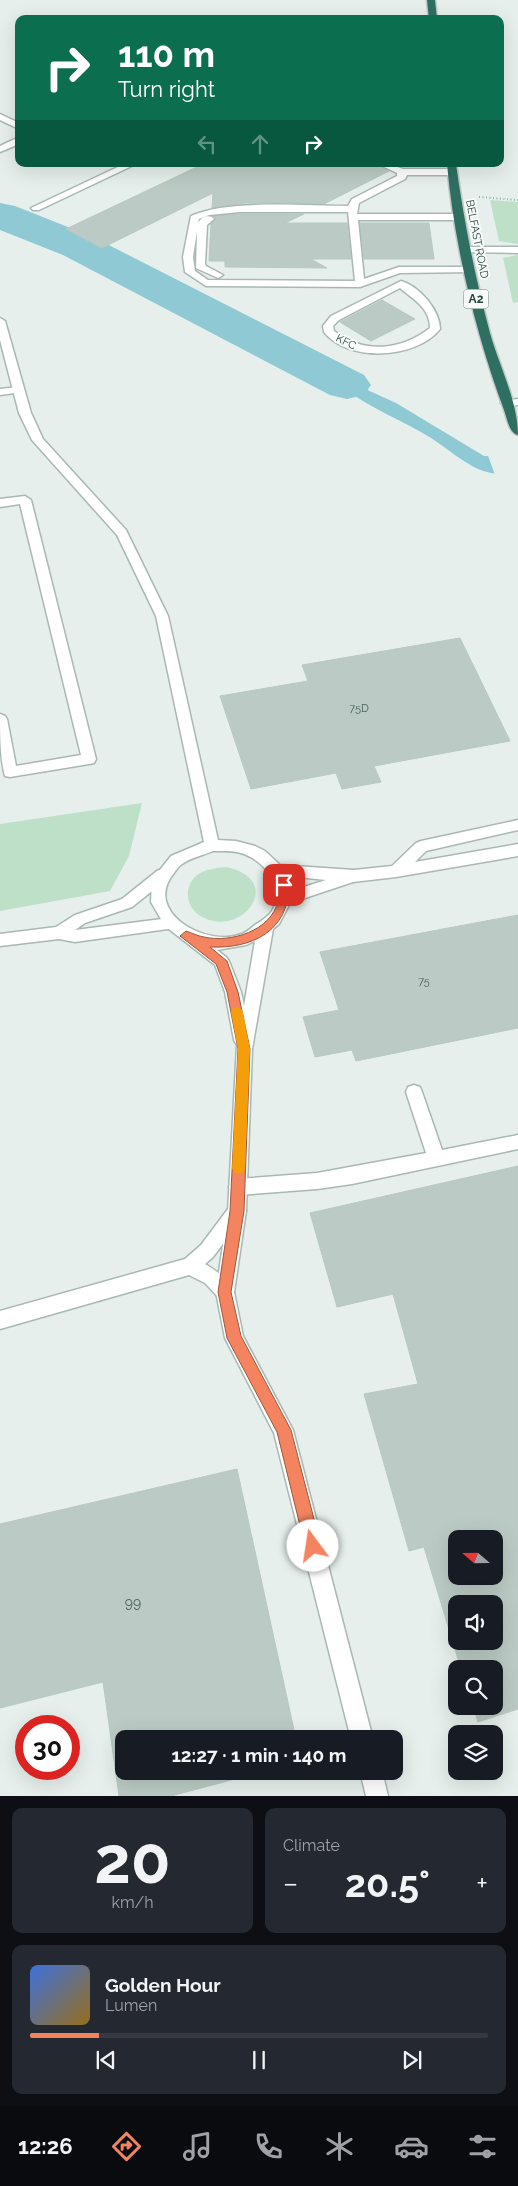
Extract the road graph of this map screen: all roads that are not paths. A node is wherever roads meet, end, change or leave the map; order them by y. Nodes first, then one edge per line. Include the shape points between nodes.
1 (431, 0) edge
2 (433, 15) edge
3 (0, 117) edge
4 (15, 124) edge
5 (15, 142) edge
6 (0, 148) edge
7 (124, 167) edge
8 (390, 167) edge
9 (452, 168) edge
10 (402, 172) junction
11 (36, 208) dead end
12 (352, 213) junction
13 (459, 217) junction
14 (464, 250) junction
15 (518, 250) edge
16 (399, 270) junction
17 (469, 270) junction
18 (360, 284) junction
19 (401, 284) junction
20 (0, 321) edge
21 (18, 390) junction
22 (0, 392) edge
23 (513, 402) edge
24 (517, 431) edge
25 (0, 503) edge
26 (0, 719) edge
27 (518, 825) edge
28 (212, 845) junction
29 (518, 850) edge
30 (277, 870) junction
31 (396, 871) junction
32 (162, 875) junction
33 (354, 876) junction
34 (284, 900) junction
35 (170, 924) junction
36 (265, 929) junction
37 (59, 933) junction
38 (186, 936) junction
39 (0, 940) edge
40 (244, 1049) junction
41 (414, 1092) dead end
42 (518, 1142) edge
43 (436, 1159) junction
44 (238, 1186) junction
45 (237, 1211) junction
46 (190, 1266) junction
47 (224, 1292) junction
48 (0, 1320) edge
49 (360, 1730) edge
50 (373, 1780) edge
51 (377, 1796) edge

1 - 2 highway
3 - 4 street
5 - 6 street
7 - 11 street
8 - 10 street
9 - 10 street
9 - 13 highway, BELFAST ROAD / A2
10 - 12 street via 402,177 354,201
12 - 13 street
12 - 18 street
12 - 18 street via 284,209 207,212 194,218 188,257 190,272 206,283
13 - 14 highway, BELFAST ROAD / A2
14 - 15 street
14 - 17 highway, BELFAST ROAD / A2
16 - 17 street
16 - 18 street
16 - 19 street
17 - 23 highway, BELFAST ROAD / A2 via 484,335
19 - 19 street, KFC via 429,307 436,323 435,330 426,337 416,343 364,349 352,346 329,332 328,326 335,318
20 - 21 street
21 - 22 street
21 - 28 street via 38,440 122,533 162,616
23 - 24 highway, BELFAST ROAD / A2
25 - 26 street via 25,500 89,759 10,772
27 - 31 street via 421,847
28 - 30 street via 232,845 250,850
28 - 32 street via 174,861
29 - 31 street
30 - 33 street
30 - 34 street via 284,885
31 - 33 street
32 - 35 street via 157,891 160,908
32 - 37 street via 127,903 80,919
33 - 34 street
34 - 36 street via 277,916
35 - 37 street via 75,936
35 - 38 street
36 - 38 street via 226,943 205,942
36 - 40 street
37 - 39 street
38 - 40 street via 221,961 232,992
40 - 44 street
41 - 43 street
42 - 43 street
43 - 44 street via 325,1180
44 - 45 street
45 - 46 street via 207,1251
45 - 47 street
46 - 47 street via 211,1277
46 - 48 street
47 - 49 street via 234,1338 283,1430
50 - 51 street

